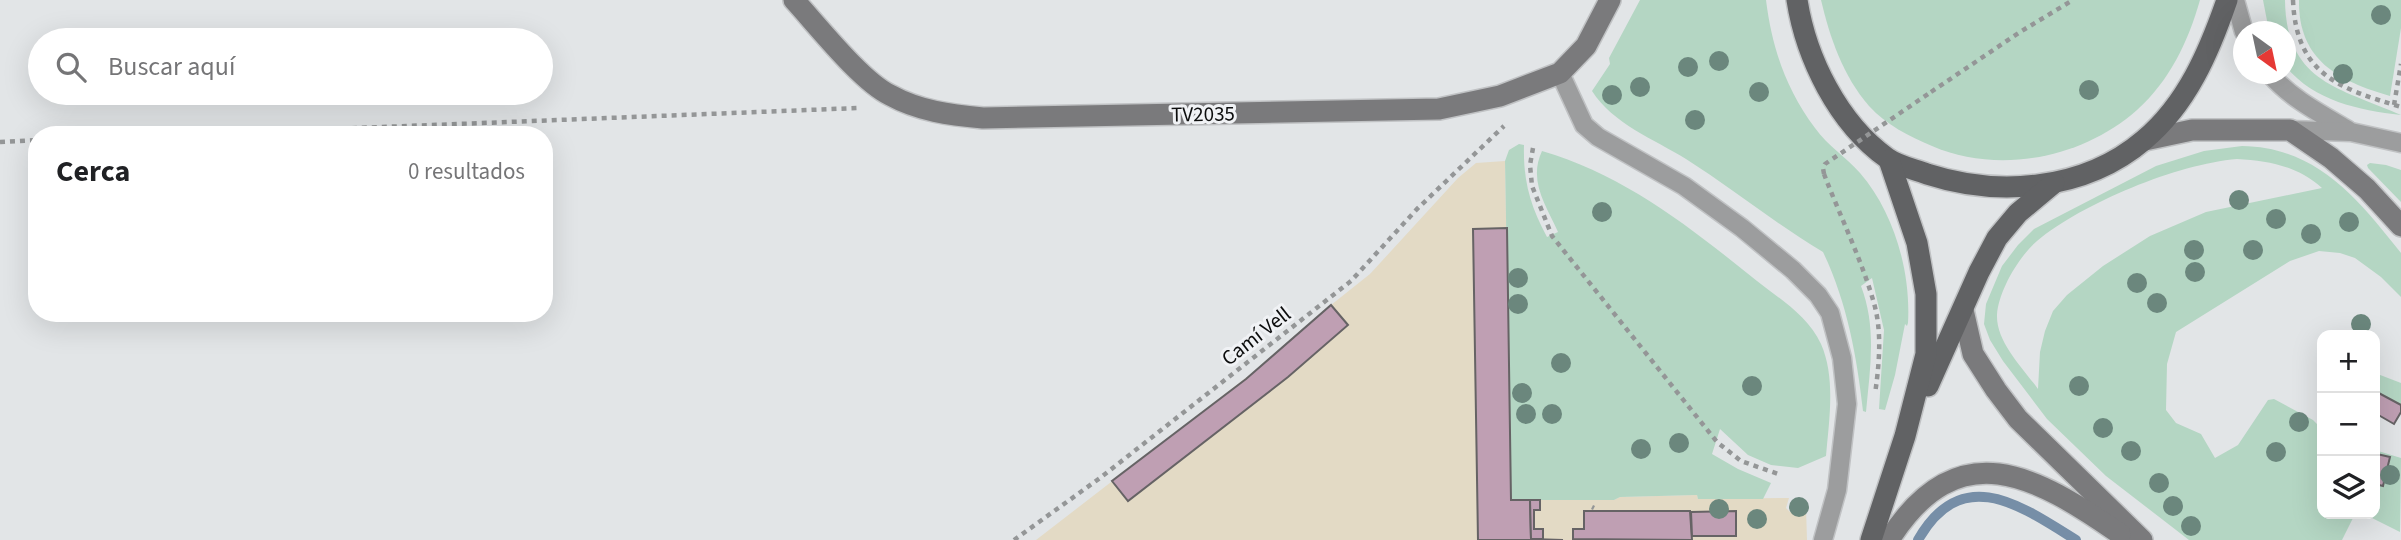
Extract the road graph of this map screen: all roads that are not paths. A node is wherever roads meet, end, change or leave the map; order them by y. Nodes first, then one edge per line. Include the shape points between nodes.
1 (794, 0) edge
2 (1610, 0) edge
3 (1797, 0) edge
4 (2227, 0) edge
5 (2235, 0) edge
6 (2241, 21) edge
7 (1560, 74) junction
8 (2280, 84) edge
9 (2290, 130) junction
10 (2351, 132) junction
11 (2145, 140) junction
12 (2401, 143) edge
13 (1889, 160) junction
14 (2054, 183) junction
15 (2401, 226) edge
16 (1963, 310) junction
17 (1905, 436) junction
18 (1823, 540) edge
19 (1871, 540) edge
20 (1889, 540) edge
21 (2129, 540) edge
22 (2142, 540) edge

1 - 7 street, TV2035 via 887,94 959,116 1439,108 1500,96
2 - 7 street, TV2035 via 1586,46
3 - 13 main road via 1811,56 1842,111
4 - 11 main road via 2208,54 2190,86
5 - 6 lane
7 - 18 lane via 1584,125 1684,186 1742,228 1793,270 1830,313 1842,358 1847,404 1837,490
8 - 10 lane
9 - 10 lane
9 - 11 street via 2192,130
9 - 15 street via 2367,189
10 - 12 lane
11 - 14 main road via 2084,174
13 - 14 main road via 1966,185 2004,188
13 - 17 main road via 1917,243 1926,294 1926,354
14 - 16 main road via 2018,213 1997,239
16 - 17 main road
16 - 22 street via 1973,354 2003,400
17 - 19 main road
20 - 21 street via 1939,485 1964,475 1996,472 2028,480 2070,501

